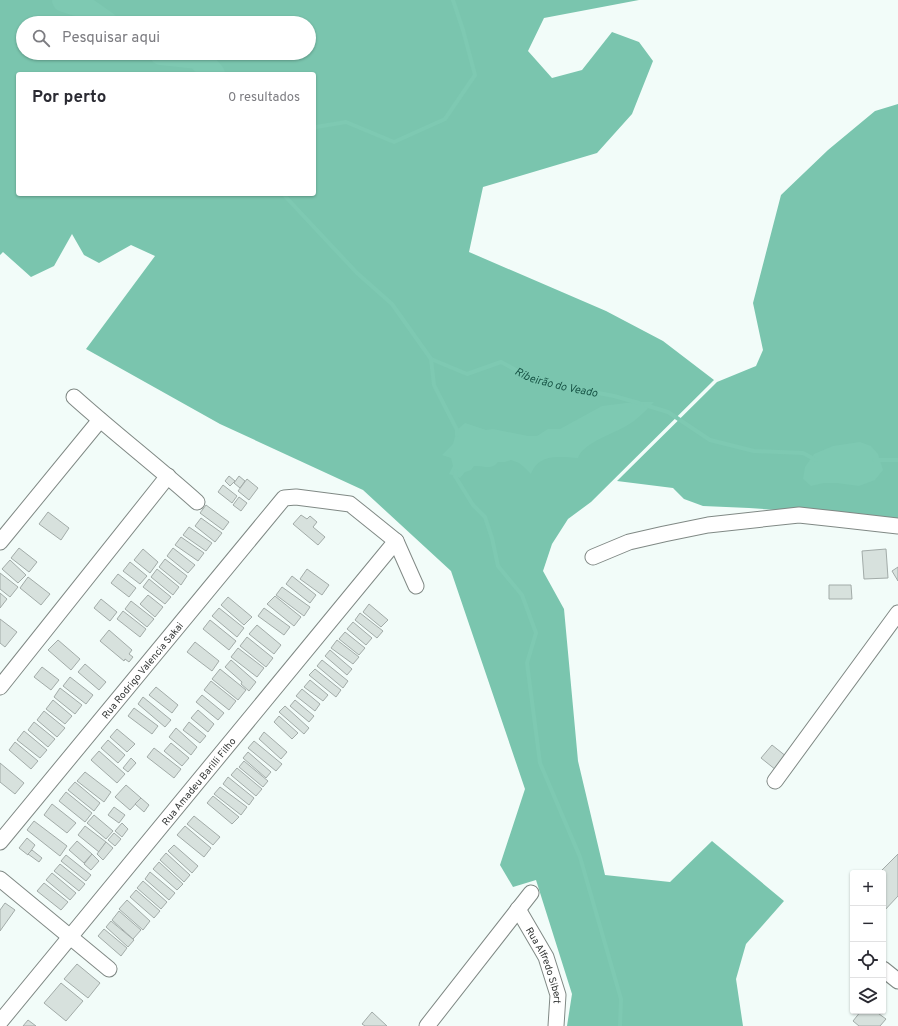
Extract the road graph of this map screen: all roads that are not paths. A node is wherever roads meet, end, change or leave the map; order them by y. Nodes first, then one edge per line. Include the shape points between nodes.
1 (74, 397) dead end
2 (100, 420) junction
3 (168, 476) junction
4 (197, 502) dead end
5 (898, 526) edge
6 (396, 541) junction
7 (0, 542) edge
8 (593, 557) dead end
9 (416, 586) dead end
10 (898, 613) edge
11 (0, 687) edge
12 (775, 781) dead end
13 (0, 842) edge
14 (0, 879) edge
15 (531, 893) dead end
16 (518, 910) junction
17 (70, 937) junction
18 (109, 969) dead end
19 (886, 971) edge
20 (898, 981) edge
21 (0, 1022) edge
22 (427, 1026) edge
23 (556, 1026) edge

1 - 2 street
2 - 3 street
2 - 7 street
3 - 4 street
3 - 11 street
5 - 8 street via 799,515 708,525 629,542
6 - 9 street
6 - 13 street, Rua Rodrigo Valencia Sakai via 350,504 296,496 284,498
6 - 17 street, Rua Amadeu Barilli Filho
10 - 12 street
14 - 17 street
15 - 16 street
16 - 22 street
16 - 23 street, Rua Alfredo Sibert via 546,957 558,995
17 - 18 street
17 - 21 street, Rua Amadeu Barilli Filho
19 - 20 street

